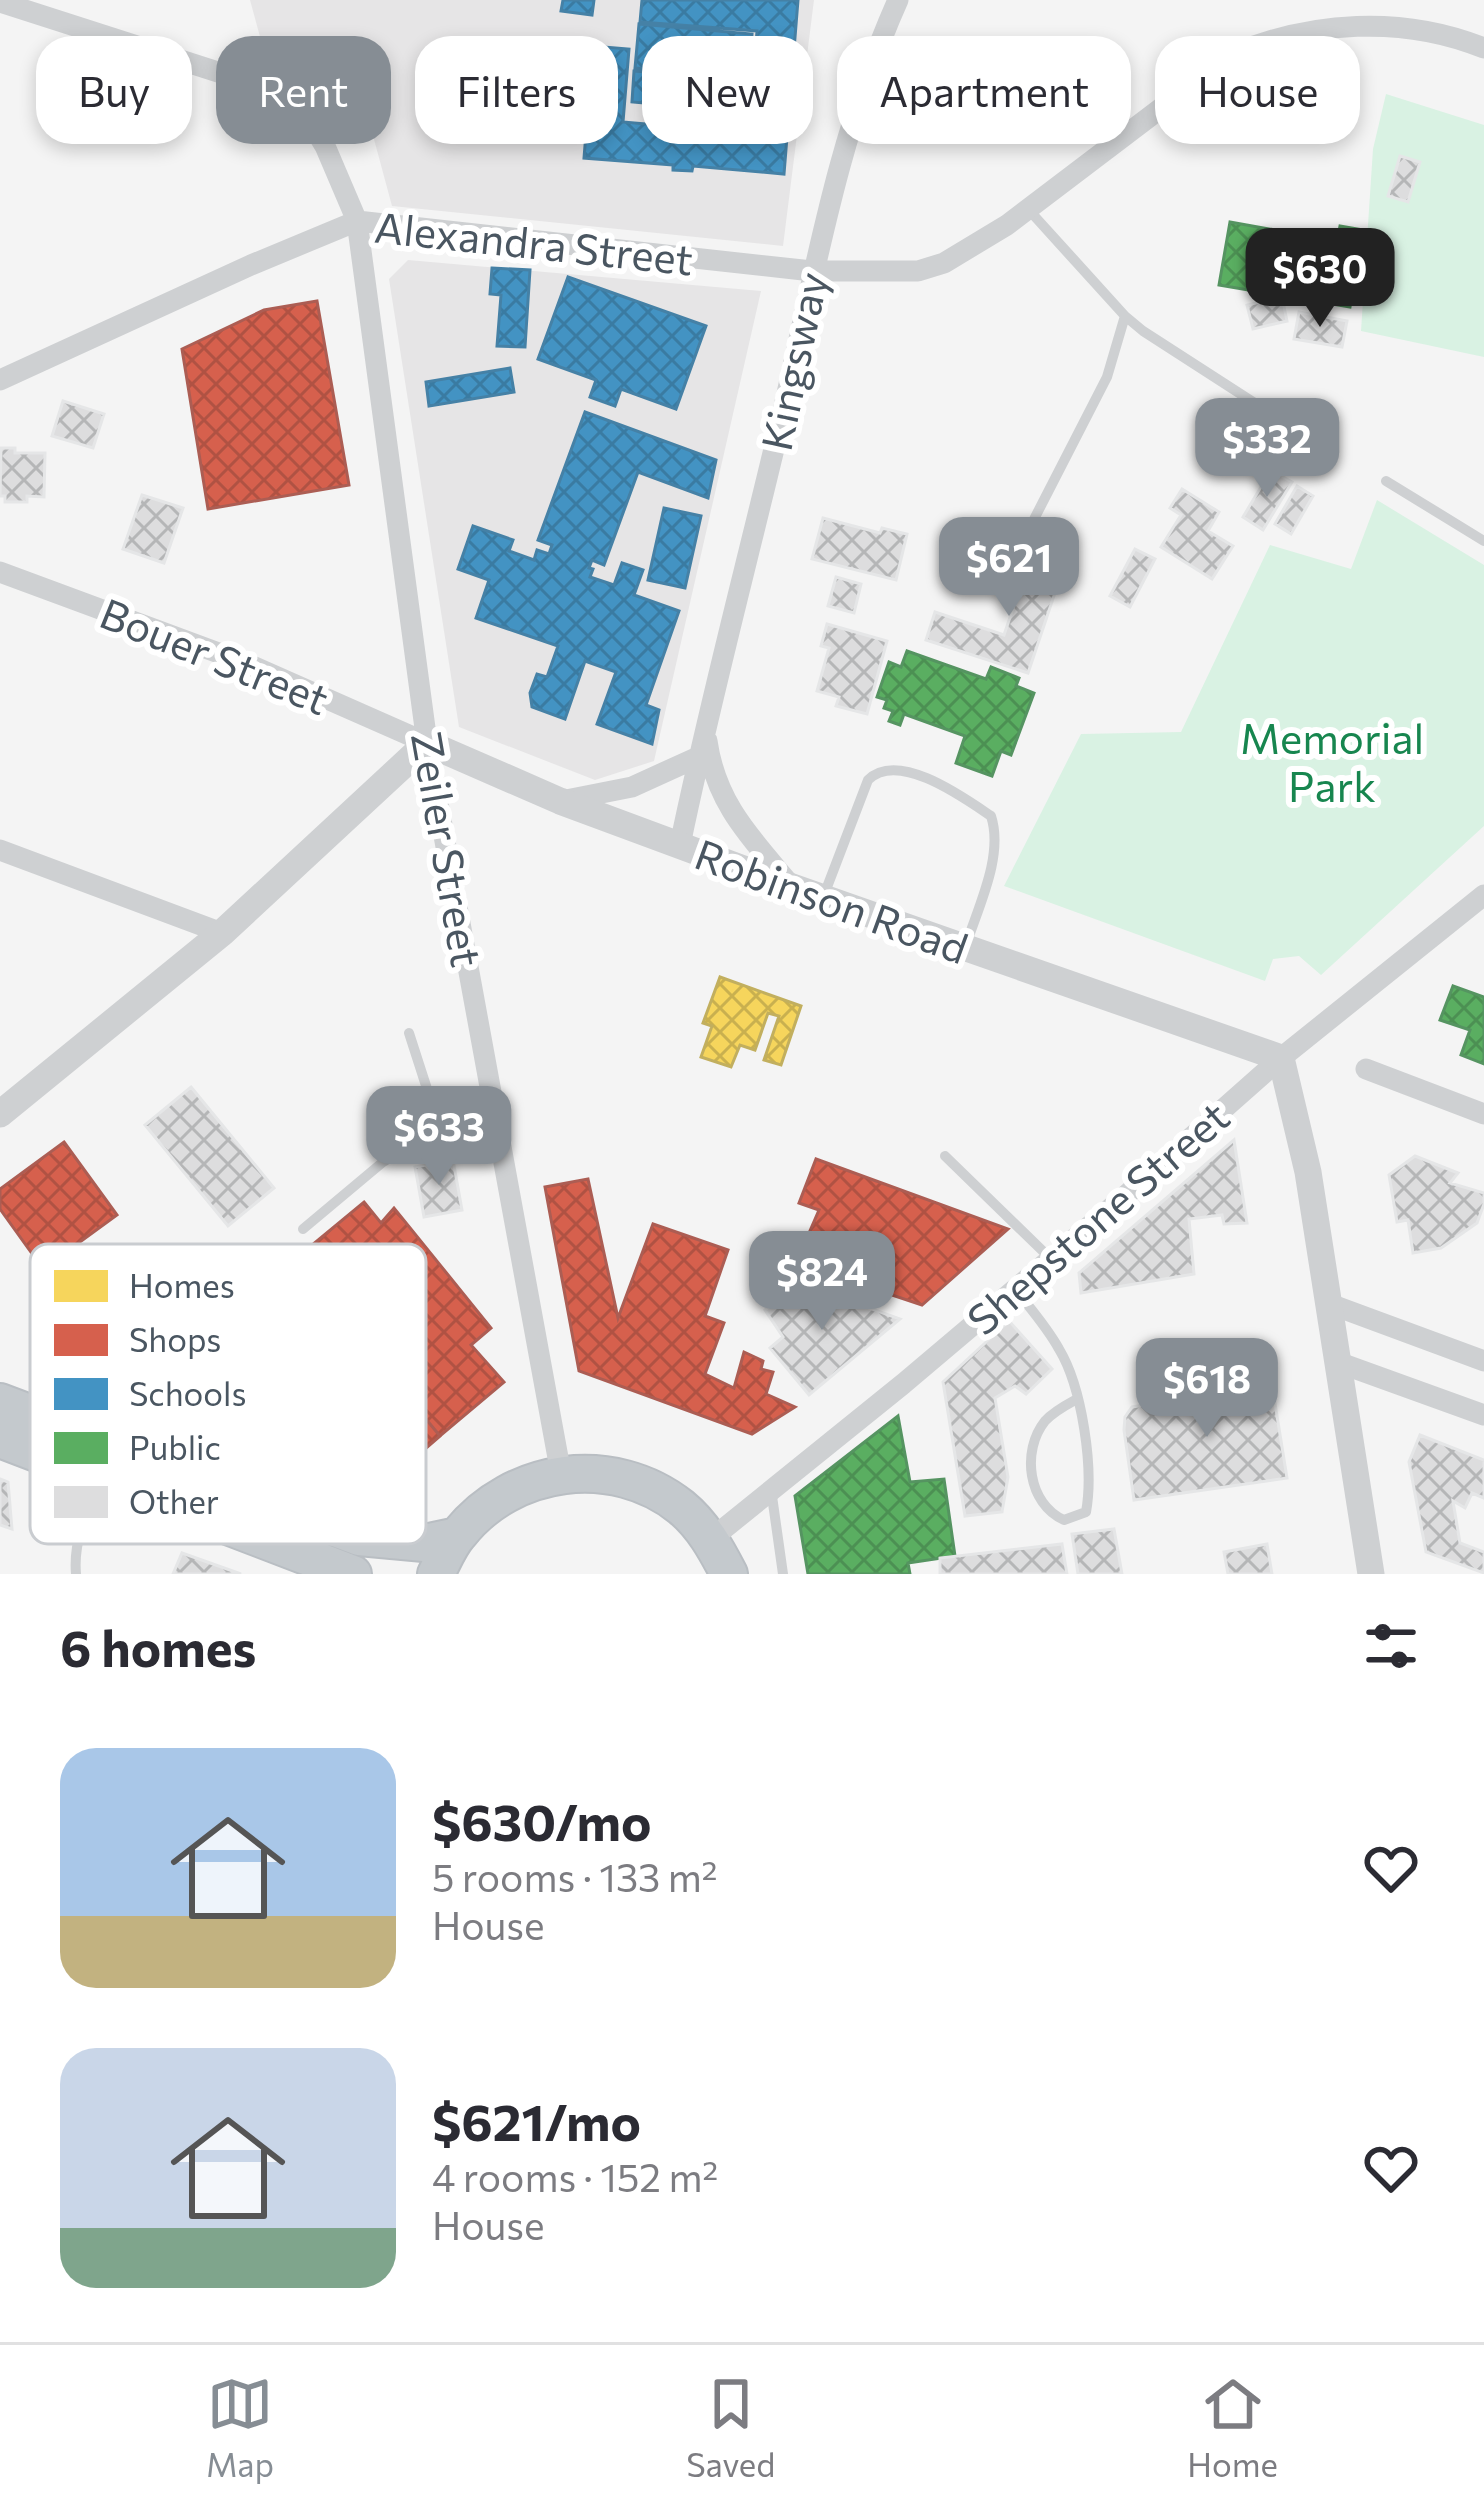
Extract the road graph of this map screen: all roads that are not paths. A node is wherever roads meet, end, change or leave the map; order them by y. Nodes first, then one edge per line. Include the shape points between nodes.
1 (898, 0) edge
2 (0, 2) edge
3 (1484, 47) edge
4 (1028, 209) junction
5 (357, 221) junction
6 (812, 271) junction
7 (1125, 316) junction
8 (0, 380) edge
9 (1287, 424) dead end
10 (1386, 481) dead end
11 (1029, 529) dead end
12 (1484, 541) edge
13 (0, 572) edge
14 (706, 728) junction
15 (427, 742) junction
16 (698, 757) junction
17 (560, 802) junction
18 (680, 845) junction
19 (0, 850) edge
20 (792, 887) junction
21 (1484, 895) edge
22 (823, 898) junction
23 (221, 933) junction
24 (965, 948) junction
25 (409, 1033) dead end
26 (1281, 1058) junction
27 (1366, 1069) dead end
28 (0, 1114) edge
29 (1484, 1114) edge
30 (496, 1117) junction
31 (439, 1126) junction
32 (945, 1156) dead end
33 (302, 1229) dead end
34 (1051, 1258) junction
35 (1015, 1289) junction
36 (1330, 1304) junction
37 (1484, 1361) edge
38 (1340, 1363) junction
39 (1077, 1399) junction
40 (0, 1402) edge
41 (30, 1413) edge
42 (1484, 1415) edge
43 (0, 1439) edge
44 (30, 1450) edge
45 (561, 1474) junction
46 (771, 1489) junction
47 (457, 1536) junction
48 (711, 1539) junction
49 (77, 1544) edge
50 (274, 1544) edge
51 (426, 1544) edge
52 (76, 1574) edge
53 (352, 1574) edge
54 (436, 1574) edge
55 (729, 1574) edge
56 (783, 1574) edge
57 (1371, 1574) edge

1 - 6 street, Kingsway via 863,86
2 - 5 street, Zeiler Street via 280,92 304,111 325,146
3 - 4 street, Alexandra Street via 1379,26 1283,35 1231,56
4 - 6 street, Alexandra Street via 918,271
4 - 7 lane
5 - 6 street, Alexandra Street
5 - 8 street, Alexandra Street
5 - 15 street, Zeiler Street
6 - 14 street, Kingsway
7 - 9 lane
7 - 11 lane via 1107,377
10 - 12 lane
13 - 15 street, Bouer Street via 243,662
14 - 16 street, Kingsway
14 - 20 street, Kingsway via 726,804
15 - 17 street, Robinson Road
15 - 23 street
15 - 30 street, Zeiler Street
16 - 17 street via 632,787
16 - 18 street, Kingsway
17 - 18 street, Robinson Road
18 - 20 street, Robinson Road
19 - 23 street
20 - 22 street, Robinson Road
21 - 26 street, Shepstone Street
22 - 24 street, Robinson Road
22 - 24 lane via 868,780 897,769 932,780 991,816 996,832
23 - 28 street
24 - 26 street, Robinson Road
25 - 31 lane
26 - 34 street, Shepstone Street
26 - 36 street
27 - 29 street
30 - 31 lane
30 - 45 street, Zeiler Street
31 - 33 lane
32 - 34 lane
34 - 35 street, Shepstone Street
35 - 39 lane via 1061,1352
35 - 46 street, Shepstone Street
36 - 37 street
36 - 38 street
38 - 42 street
38 - 57 street
39 - 39 lane via 1042,1424 1032,1448 1039,1498 1064,1520 1086,1513 1089,1499
40 - 41 highway
43 - 44 highway
45 - 47 highway via 521,1485
45 - 48 highway via 645,1485
46 - 48 street, Shepstone Street
46 - 56 lane
47 - 51 highway
47 - 54 highway
48 - 55 highway
49 - 52 lane
50 - 53 highway

